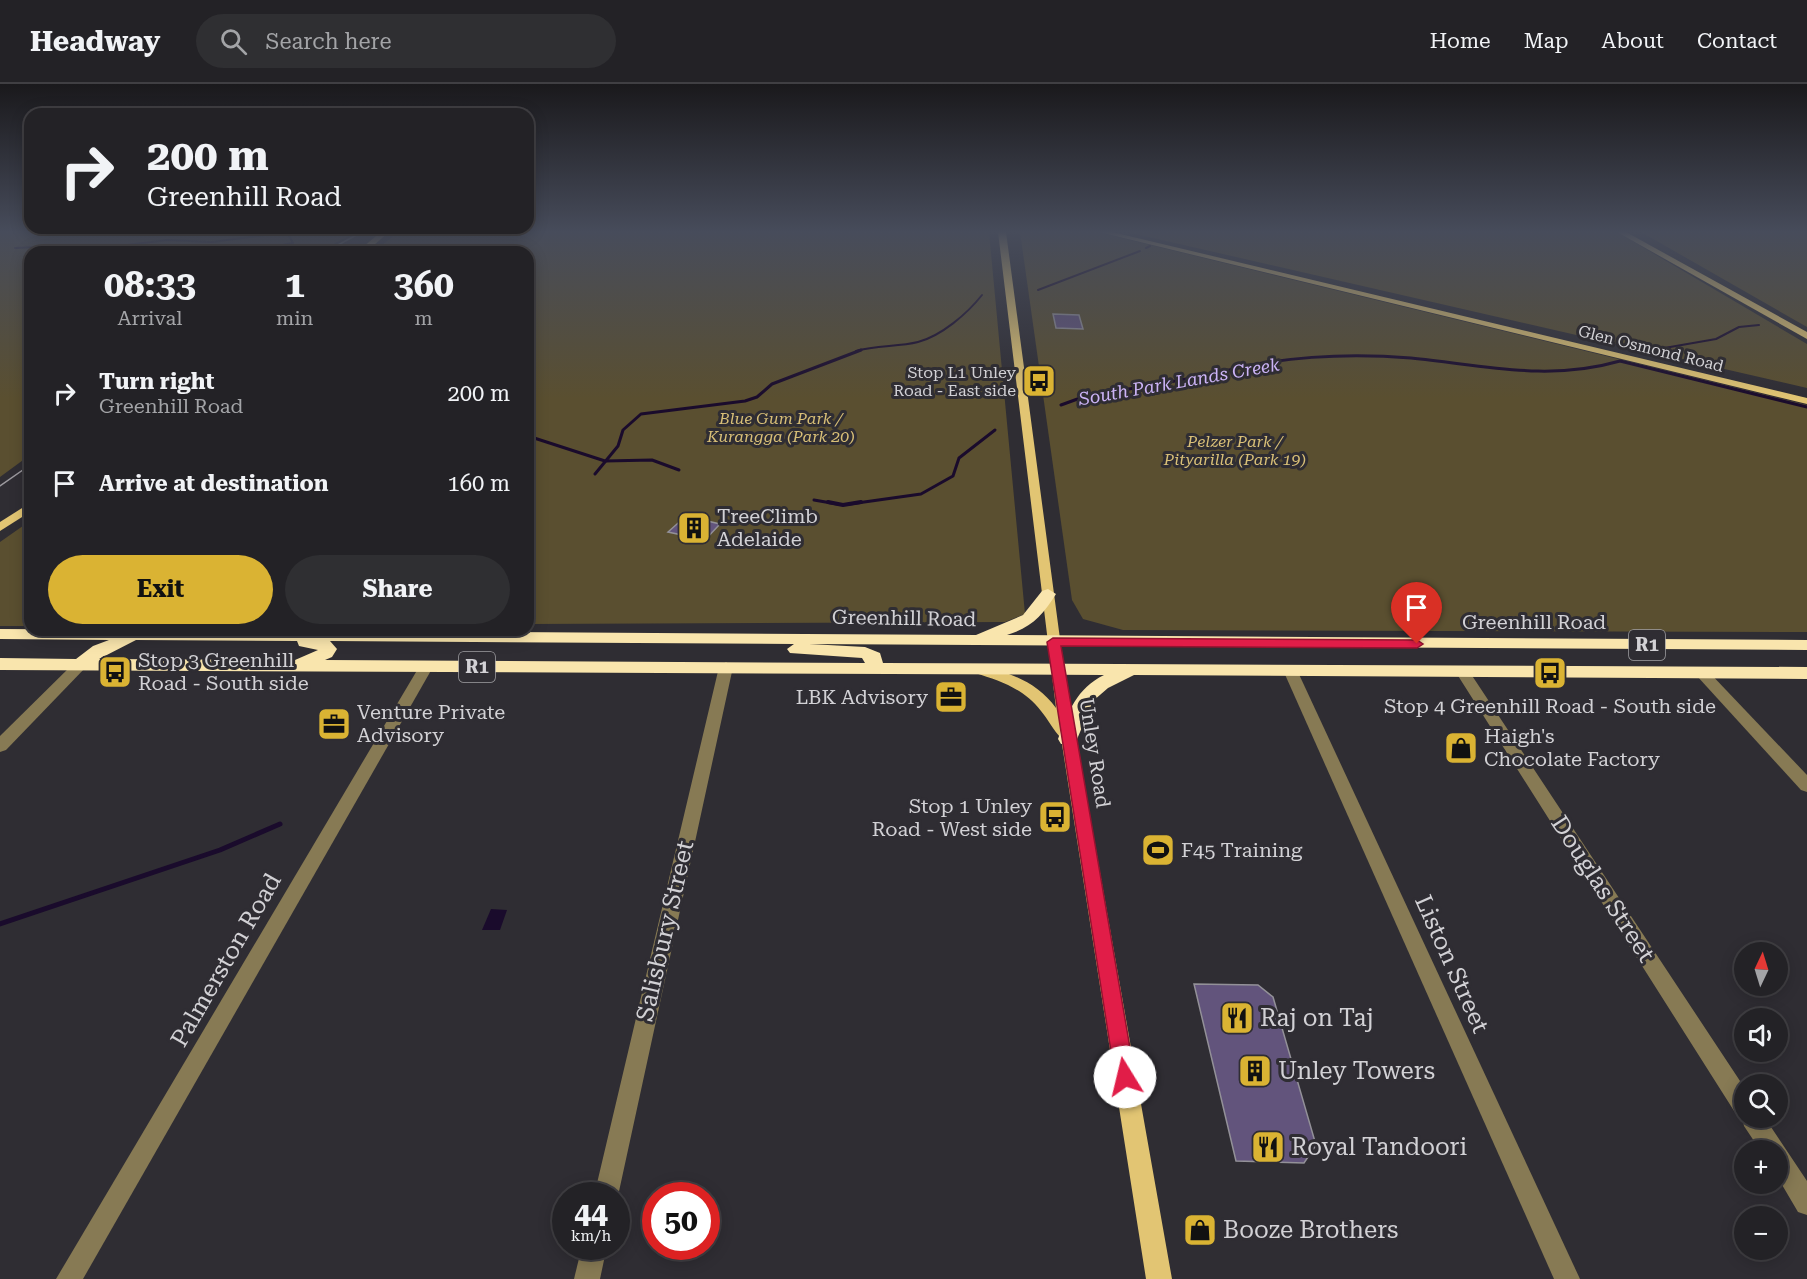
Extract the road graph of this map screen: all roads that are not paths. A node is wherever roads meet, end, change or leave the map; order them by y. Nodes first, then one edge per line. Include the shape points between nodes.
1 (1009, 288) edge
2 (1345, 288) edge
3 (1722, 288) edge
4 (1807, 336) edge
5 (1561, 339) junction
6 (1807, 393) edge
7 (1807, 401) edge
8 (24, 501) edge
9 (24, 511) edge
10 (0, 517) edge
11 (0, 527) edge
12 (1048, 594) junction
13 (0, 634) edge
14 (24, 634) edge
15 (136, 636) edge
16 (293, 636) edge
17 (411, 636) edge
18 (764, 639) junction
19 (968, 641) junction
20 (1053, 642) junction
21 (1183, 642) junction
22 (1487, 644) junction
23 (1560, 644) junction
24 (1807, 645) edge
25 (0, 664) edge
26 (81, 664) junction
27 (296, 666) junction
28 (426, 667) junction
29 (726, 667) junction
30 (874, 669) junction
31 (978, 669) junction
32 (1057, 669) junction
33 (1148, 670) junction
34 (1218, 670) junction
35 (1290, 670) junction
36 (1462, 671) junction
37 (1528, 671) junction
38 (1601, 672) junction
39 (1702, 673) junction
40 (1807, 673) edge
41 (1068, 739) junction
42 (0, 746) edge
43 (1807, 786) edge
44 (1734, 1091) edge
45 (1788, 1173) edge
46 (609, 1182) edge
47 (1807, 1203) edge
48 (592, 1260) edge
49 (69, 1279) edge
50 (587, 1279) edge
51 (1159, 1279) edge
52 (1567, 1279) edge

1 - 12 main road, Unley Road
2 - 5 main road, Glen Osmond Road
3 - 4 main road
5 - 6 main road, Glen Osmond Road
5 - 7 main road, Glen Osmond Road
8 - 10 main road
9 - 11 main road
12 - 19 highway via 1036,615
12 - 20 main road, Unley Road
13 - 14 highway, Greenhill Road / R1
15 - 26 highway via 99,650
16 - 27 highway via 293,640 328,649
17 - 18 highway, Greenhill Road / R1
18 - 19 highway, Greenhill Road / R1
18 - 30 highway via 802,652 865,653 874,657
19 - 20 highway, Greenhill Road / R1
20 - 21 highway, Greenhill Road / R1
20 - 32 main road, Unley Road
21 - 22 highway, Greenhill Road / R1
21 - 34 highway via 1181,650
22 - 23 highway, Greenhill Road / R1
22 - 37 highway via 1527,655 1533,665
23 - 24 highway, Greenhill Road / R1
23 - 38 highway via 1559,651 1564,656
25 - 26 highway, R1
26 - 27 highway, R1
26 - 42 street
27 - 28 highway, R1
28 - 29 highway, R1
28 - 49 street, Palmerston Road
29 - 30 highway, R1
29 - 46 street, Salisbury Street
30 - 31 highway, R1
31 - 32 highway, R1
31 - 41 main road via 1026,685 1047,705
32 - 33 highway, R1
32 - 41 main road, Unley Road
33 - 34 highway, R1
33 - 41 highway via 1109,678 1096,685 1086,696
34 - 35 highway, R1
35 - 36 highway, R1
35 - 52 street, Liston Street
36 - 37 highway, R1
36 - 44 street, Douglas Street
37 - 38 highway, R1
38 - 39 highway, R1
39 - 40 highway, R1
39 - 43 street
41 - 51 main road, Unley Road
45 - 47 street
48 - 50 street

